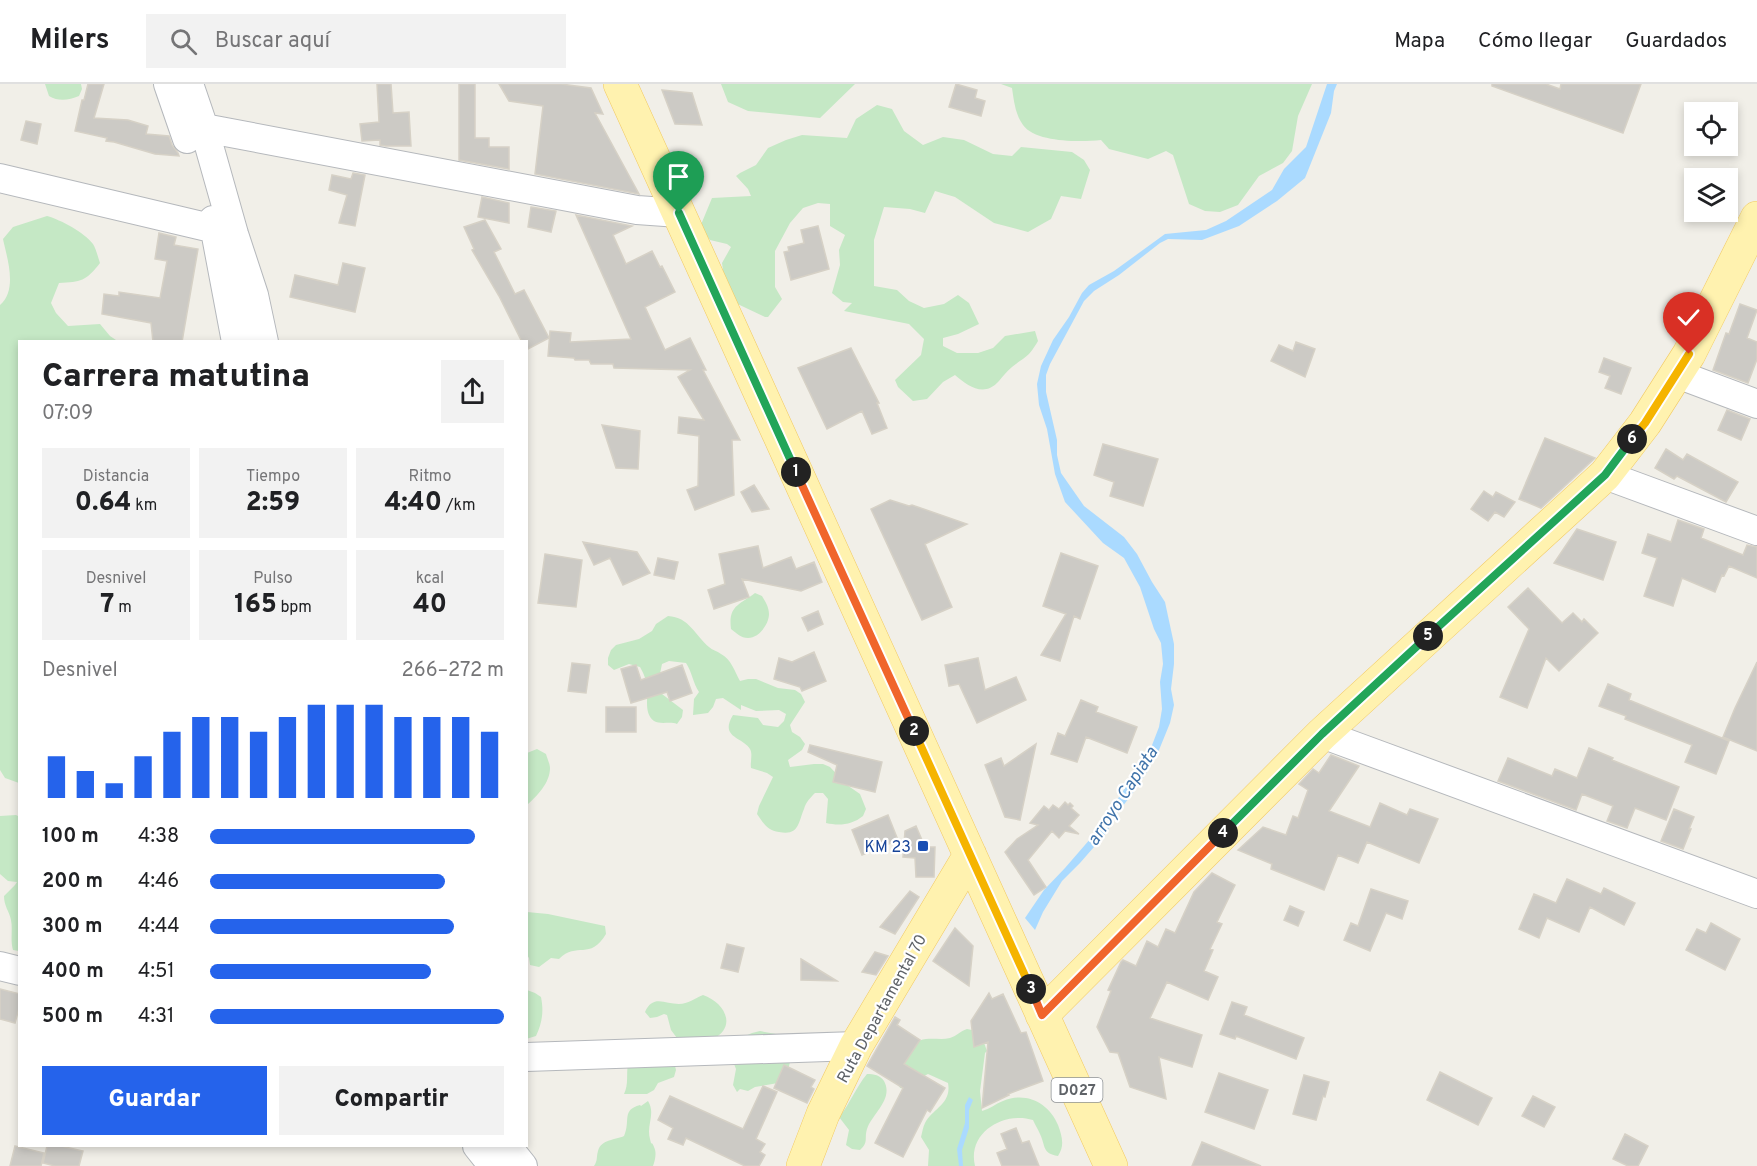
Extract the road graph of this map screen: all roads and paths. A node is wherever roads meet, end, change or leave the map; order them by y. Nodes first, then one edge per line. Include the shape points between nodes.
1 (168, 84) edge
2 (189, 84) edge
3 (620, 84) edge
4 (204, 128) junction
5 (0, 178) edge
6 (679, 213) junction
7 (1757, 218) edge
8 (225, 231) junction
9 (236, 340) edge
10 (264, 340) edge
11 (1677, 374) junction
12 (1757, 404) edge
13 (1605, 475) junction
14 (1757, 531) edge
15 (1322, 734) junction
16 (970, 855) junction
17 (1757, 894) edge
18 (0, 966) edge
19 (18, 970) edge
20 (1042, 1015) junction
21 (856, 1046) junction
22 (528, 1057) edge
23 (478, 1147) edge
24 (508, 1147) edge
25 (493, 1166) edge
26 (523, 1166) edge
27 (803, 1166) edge
28 (1111, 1166) edge

1 - 8 street via 195,162
2 - 4 street
3 - 6 main road, D027
4 - 6 street via 637,210
4 - 8 street
5 - 8 street
6 - 16 main road, D027
7 - 11 main road
8 - 9 street
8 - 10 street via 254,295
11 - 12 street
11 - 13 main road
13 - 14 street
13 - 15 main road
15 - 17 street
15 - 20 main road
16 - 20 main road, D027
16 - 21 main road, Ruta Departamental 70
18 - 19 street
20 - 28 main road, D027
21 - 22 street
21 - 27 main road, Ruta Departamental 70
23 - 25 street
24 - 26 street

